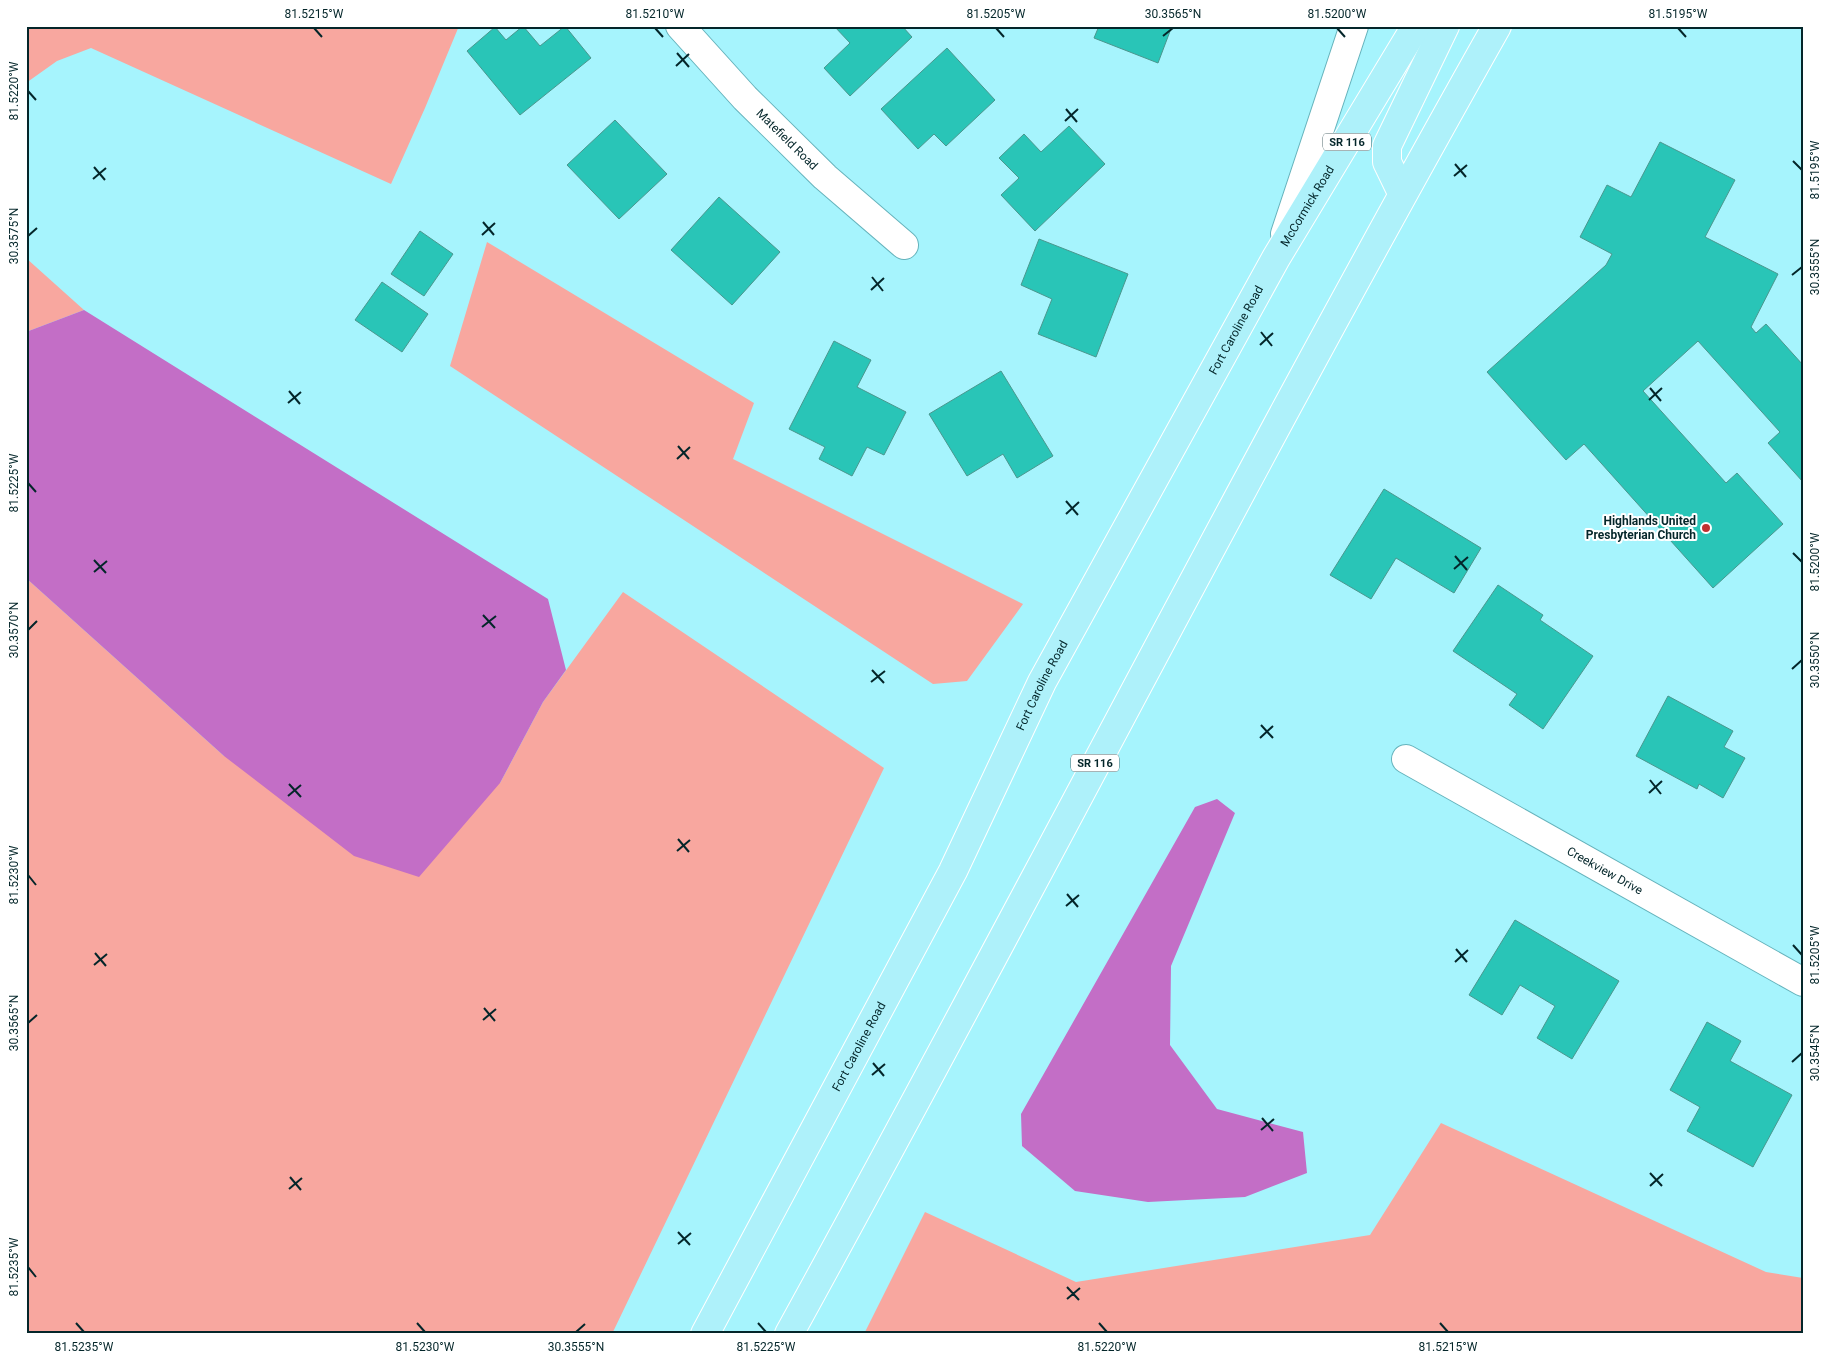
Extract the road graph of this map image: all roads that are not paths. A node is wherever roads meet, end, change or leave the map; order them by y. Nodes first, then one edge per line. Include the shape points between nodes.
1 (680, 26) edge
2 (1354, 26) edge
3 (1416, 26) edge
4 (1445, 26) edge
5 (1497, 26) edge
6 (1402, 193) junction
7 (904, 244) dead end
8 (1276, 258) junction
9 (1406, 760) dead end
10 (1803, 982) edge
11 (704, 1334) edge
12 (789, 1334) edge

1 - 7 street, Matefield Road via 825,177
2 - 8 street, Fort Caroline Road
3 - 8 main road, McCormick Road / SR 116
4 - 6 main road via 1388,146 1387,162
5 - 6 main road, SR 116
6 - 12 main road, SR 116
8 - 11 main road, Fort Caroline Road / SR 116 via 1042,682 953,871
9 - 10 street, Creekview Drive

